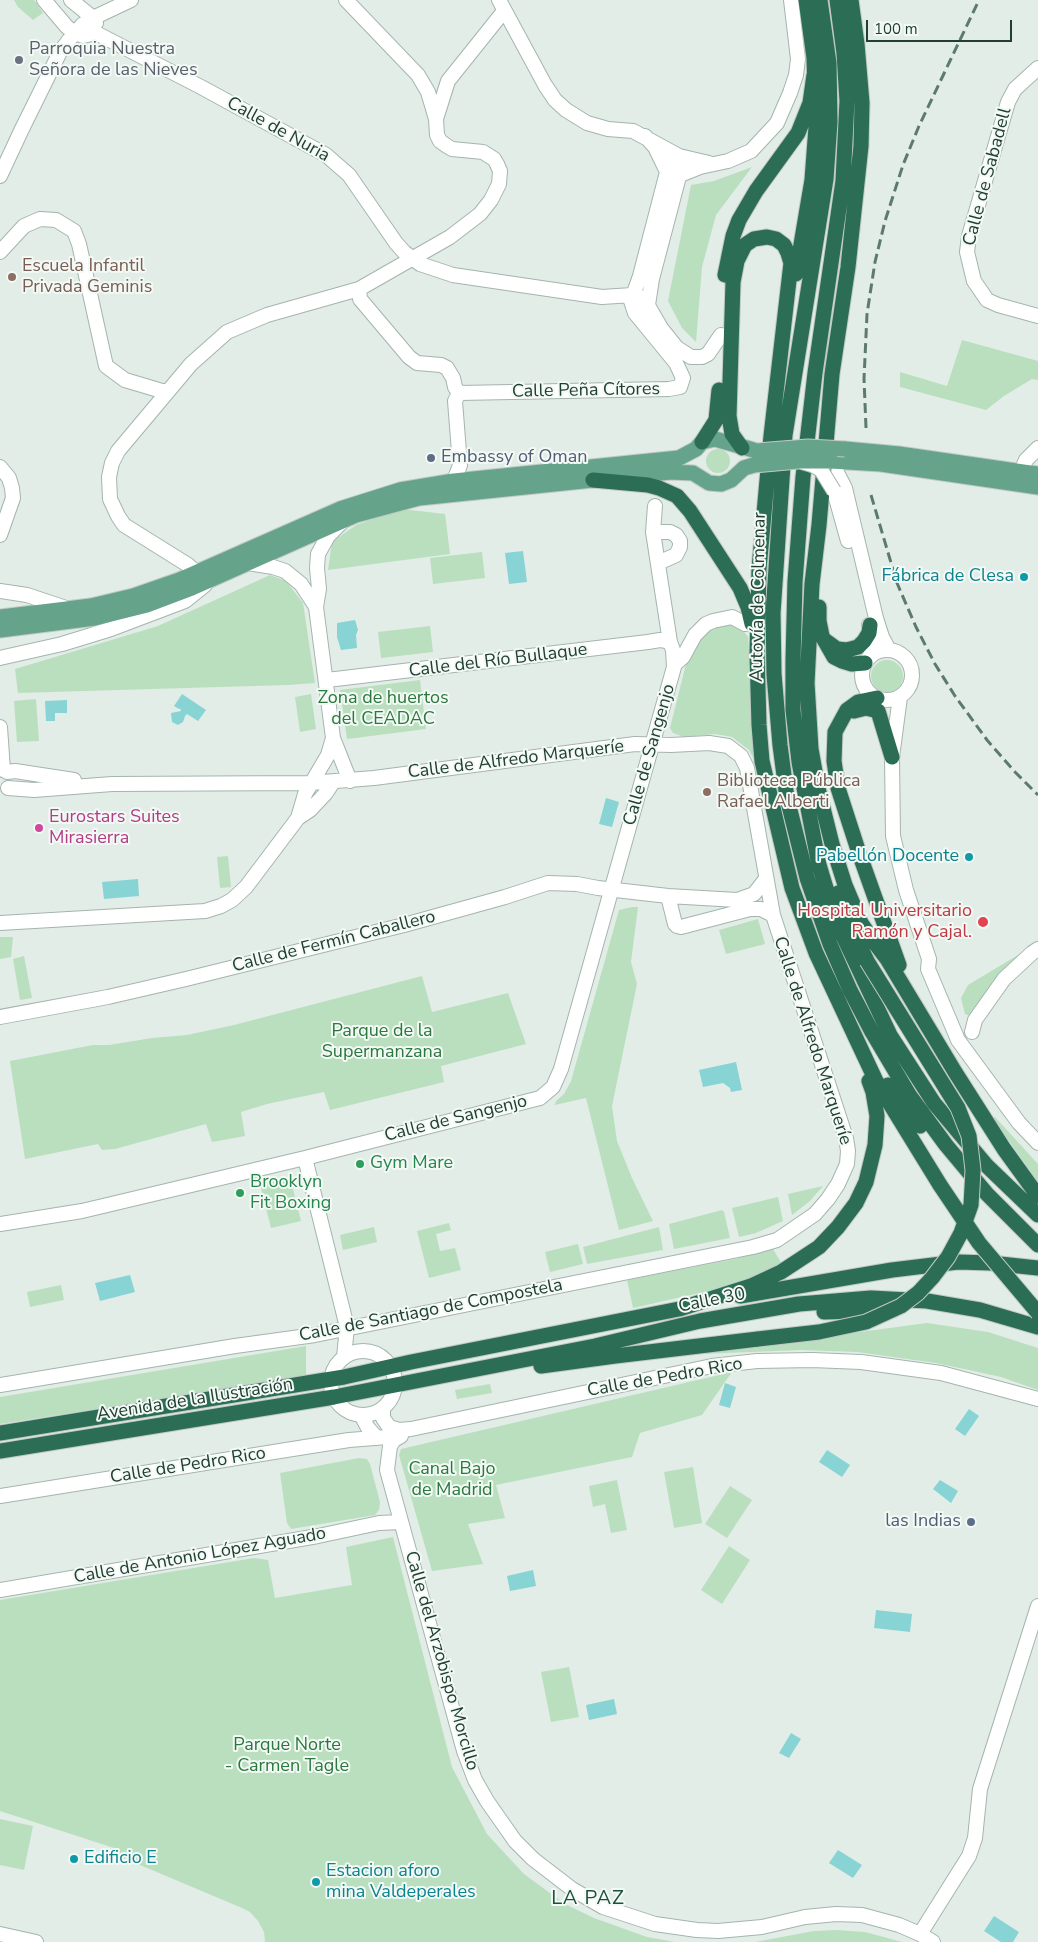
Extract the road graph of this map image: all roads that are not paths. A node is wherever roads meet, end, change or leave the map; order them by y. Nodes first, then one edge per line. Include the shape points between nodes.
1 (69, 0) edge
2 (130, 0) edge
3 (346, 0) edge
4 (792, 0) edge
5 (806, 0) edge
6 (820, 0) edge
7 (838, 0) edge
8 (851, 0) edge
9 (48, 5) edge
10 (502, 6) edge
11 (93, 18) junction
12 (75, 33) junction
13 (96, 33) junction
14 (1038, 68) edge
15 (814, 75) junction
16 (436, 119) junction
17 (645, 136) junction
18 (679, 156) junction
19 (715, 163) junction
20 (673, 174) junction
21 (0, 176) edge
22 (855, 210) junction
23 (0, 252) edge
24 (413, 259) junction
25 (359, 289) junction
26 (632, 296) junction
27 (602, 298) junction
28 (648, 305) junction
29 (634, 310) junction
30 (1038, 316) edge
31 (720, 335) junction
32 (779, 372) junction
33 (815, 374) junction
34 (168, 391) junction
35 (458, 393) junction
36 (699, 445) junction
37 (1036, 452) edge
38 (755, 458) junction
39 (798, 461) junction
40 (840, 461) junction
41 (863, 463) junction
42 (0, 467) edge
43 (1021, 471) junction
44 (1038, 474) edge
45 (701, 476) junction
46 (593, 480) junction
47 (454, 481) junction
48 (781, 484) junction
49 (1038, 487) edge
50 (840, 489) junction
51 (655, 506) dead end
52 (344, 520) junction
53 (819, 525) junction
54 (653, 532) junction
55 (0, 535) edge
56 (248, 562) junction
57 (658, 563) junction
58 (196, 572) junction
59 (216, 577) junction
60 (0, 591) edge
61 (316, 608) junction
62 (69, 609) junction
63 (2, 623) edge
64 (745, 624) dead end
65 (870, 626) junction
66 (822, 636) junction
67 (670, 642) junction
68 (890, 650) junction
69 (0, 658) edge
70 (867, 660) junction
71 (674, 664) junction
72 (327, 680) junction
73 (900, 697) junction
74 (878, 699) junction
75 (842, 718) junction
76 (759, 725) junction
77 (0, 727) edge
78 (334, 738) junction
79 (653, 745) junction
80 (892, 757) junction
81 (3, 770) edge
82 (350, 780) junction
83 (333, 782) junction
84 (768, 782) junction
85 (310, 783) junction
86 (112, 784) junction
87 (4, 789) edge
88 (298, 818) junction
89 (810, 822) junction
90 (765, 880) junction
91 (611, 890) junction
92 (668, 896) junction
93 (740, 906) junction
94 (772, 915) junction
95 (0, 923) edge
96 (1038, 949) edge
97 (931, 965) junction
98 (837, 1000) junction
99 (918, 1007) junction
100 (0, 1017) edge
101 (972, 1032) dead end
102 (976, 1063) junction
103 (1038, 1142) edge
104 (305, 1158) junction
105 (838, 1184) joint
106 (987, 1194) junction
107 (1038, 1196) edge
108 (1038, 1215) edge
109 (0, 1224) edge
110 (1038, 1245) edge
111 (1038, 1268) edge
112 (679, 1309) junction
113 (1038, 1313) edge
114 (347, 1327) junction
115 (1038, 1327) edge
116 (1038, 1337) edge
117 (595, 1346) junction
118 (363, 1351) junction
119 (344, 1357) junction
120 (391, 1366) junction
121 (332, 1379) junction
122 (424, 1379) junction
123 (395, 1384) junction
124 (0, 1385) edge
125 (334, 1397) junction
126 (1038, 1399) edge
127 (379, 1410) junction
128 (361, 1415) junction
129 (0, 1433) edge
130 (406, 1433) junction
131 (377, 1438) junction
132 (0, 1451) edge
133 (387, 1470) junction
134 (0, 1496) edge
135 (401, 1522) junction
136 (0, 1590) edge
137 (1038, 1606) edge
138 (0, 1934) edge
139 (920, 1934) junction
140 (36, 1942) edge
141 (933, 1942) edge

1 - 9 street via 60,8
1 - 11 street
2 - 11 street
3 - 16 street via 418,75 428,92
4 - 19 street via 798,59 796,75 777,123 750,151 736,159
5 - 15 highway
6 - 48 highway, Autovía de Colmenar via 829,63 830,122 826,179 785,436
7 - 33 highway, Autovía de Colmenar via 847,101 845,141
8 - 22 highway via 862,103
9 - 12 street
10 - 16 street via 448,81
10 - 17 street via 555,100 587,123
11 - 12 street
11 - 13 street via 98,27
12 - 13 street, Calle de Nuria via 83,36
12 - 21 street via 60,52
13 - 24 street, Calle de Nuria via 326,155 349,175 396,243
14 - 30 street, Calle de Sabadell via 1015,90 1008,102 967,252 974,281 987,300
15 - 31 highway via 810,103 798,132 756,191 733,236 724,279
15 - 32 highway via 816,107 812,180
16 - 24 street via 440,141 452,148 490,156 497,164 500,178 496,192 480,214
17 - 18 street
17 - 20 street
18 - 19 street
18 - 20 street
19 - 20 street
20 - 26 street
20 - 28 street via 673,195
22 - 33 highway via 828,336
22 - 53 highway via 832,374
23 - 34 street via 24,226 40,219 56,220 74,231 106,366 125,380
24 - 25 street
24 - 27 street, Calle de Nuria via 453,275
25 - 34 street via 267,315 226,332 191,364
25 - 35 street via 360,299 409,357 416,363 447,368
26 - 27 street, Calle de Nuria
26 - 28 street via 640,297
26 - 29 street
27 - 29 street
28 - 29 street via 643,311
28 - 31 street via 669,339 682,353 691,357 708,354
29 - 35 street, Calle Peña Cítores via 676,362 683,378 680,387
31 - 36 highway via 718,414
32 - 38 highway
32 - 38 highway via 791,263 784,245 763,237 745,246 737,261 733,282 729,416 732,434
33 - 89 highway, Autovía de Colmenar via 803,477 793,661 793,710
34 - 58 street via 118,451 109,477 110,499 124,525
35 - 47 street via 455,401 460,465
36 - 38 main road via 722,439
36 - 45 main road via 696,466
36 - 47 main road via 679,458 668,460
37 - 43 street via 1024,463
38 - 39 main road, bridge
38 - 40 main road, bridge via 808,448
38 - 45 main road via 721,484 709,482
38 - 76 highway
39 - 40 main road, bridge
39 - 50 street, bridge via 821,470
40 - 41 main road
40 - 43 main road via 899,454
40 - 50 street
41 - 49 main road
41 - 50 street via 850,470
42 - 55 street via 9,478 13,498
43 - 44 main road
45 - 46 main road via 676,472
46 - 52 main road via 419,498
46 - 76 highway via 659,488 676,496 695,518 748,606 752,626 754,700
47 - 58 main road via 400,490 353,504
48 - 84 highway via 770,533 763,611 763,720
48 - 106 highway, Autovía de Colmenar via 774,674 787,798 807,878 830,944 872,1032 925,1119
50 - 65 street
50 - 68 street via 876,618
51 - 54 street, Calle de Sangenjo
52 - 56 main road
52 - 61 street via 328,536 318,554
53 - 66 highway via 819,621
53 - 99 highway via 812,584 807,683 809,731 816,778 832,844 856,910
54 - 57 street, Calle de Sangenjo
54 - 57 street via 670,532 680,541 676,555
56 - 59 main road
56 - 61 street via 285,572 301,584
57 - 67 street, Calle de Sangenjo
58 - 62 main road via 133,596
59 - 63 main road via 166,599 130,610 75,621
59 - 69 street via 185,601 159,611 80,639
60 - 62 street via 27,595
61 - 72 street
62 - 63 main road
64 - 71 street via 732,617 706,624 695,634 683,657
65 - 66 highway via 864,641 847,650 828,644
65 - 70 street via 873,639
66 - 70 highway via 834,657 852,664
67 - 71 street, Calle de Sangenjo
67 - 72 street, Calle del Río Bullaque via 660,640
68 - 70 street via 876,653
68 - 73 street via 903,656 911,669 911,682
70 - 74 street via 862,670 863,684
71 - 79 street, Calle de Sangenjo
72 - 78 street
73 - 74 street
73 - 80 street
74 - 75 highway via 853,705
74 - 80 street via 888,721
75 - 80 highway via 866,708 878,711
75 - 99 highway via 833,746 838,788 894,954
76 - 84 highway via 762,762
77 - 81 street
78 - 82 street
78 - 85 street via 328,755
79 - 82 street, Calle de Alfredo Marqueríe via 630,745
79 - 90 street, Calle de Alfredo Marqueríe via 719,744 741,756 748,774
79 - 91 street, Calle de Sangenjo
80 - 97 street via 893,836 906,890
81 - 86 street, Calle de Alfredo Marqueríe
81 - 87 street via 11,781
82 - 83 street, Calle de Alfredo Marqueríe
83 - 85 street, Calle de Alfredo Marqueríe
83 - 88 street via 310,810
84 - 98 highway via 792,888
85 - 86 street, Calle de Alfredo Marqueríe
85 - 88 street
86 - 87 street, Calle de Alfredo Marqueríe
88 - 95 street via 246,886 232,900 205,912
89 - 108 highway, Autovía de Colmenar via 836,921 890,1035 934,1102 987,1166
89 - 122 highway, bridge via 867,961 958,1108 969,1136 973,1170 971,1205 961,1234 948,1257 918,1293 901,1306 866,1322 819,1332 606,1357 458,1380
90 - 93 street, Calle de Fermín Caballero
90 - 94 street, Calle de Alfredo Marqueríe
91 - 92 street, Calle de Fermín Caballero
91 - 100 street, Calle de Fermín Caballero via 548,883 404,925 186,979
91 - 104 street, Calle de Sangenjo via 560,1075 553,1087 540,1098
92 - 93 street, Calle de Fermín Caballero
92 - 93 street, Calle de Fermín Caballero via 675,924 681,927
93 - 94 street, Calle de Fermín Caballero via 760,909
94 - 105 street, Calle de Alfredo Marqueríe via 846,1138 847,1164
96 - 101 street via 1004,979 975,1020
97 - 102 street via 967,1037
97 - 102 street via 958,1040
98 - 106 highway via 901,1103 948,1158
98 - 112 highway via 873,1092 876,1116 875,1145 866,1182 856,1202 819,1247 781,1272 751,1286
98 - 113 highway, bridge via 876,1081 940,1185 979,1243
99 - 107 highway via 955,1072
102 - 103 street via 1019,1123
104 - 109 street, Calle de Sangenjo via 82,1211
104 - 114 street
105 - 114 street, Calle de Santiago de Compostela via 814,1214 777,1240 753,1247
106 - 110 highway, Autovía de Colmenar
111 - 112 highway, Calle 30 via 958,1262 892,1270
112 - 120 highway, Avenida de la Ilustración
114 - 118 street
114 - 119 street
114 - 124 street, Calle de Santiago de Compostela via 315,1335
115 - 117 highway, Calle 30 via 980,1310 936,1302 871,1298 798,1304
116 - 117 highway via 979,1319 923,1310 866,1310 798,1314
117 - 122 highway, Calle 30
118 - 119 street
118 - 120 street via 384,1358
119 - 121 street via 334,1370
120 - 121 highway, Avenida de la Ilustración
120 - 123 street
121 - 125 street
121 - 129 highway, Avenida de la Ilustración
122 - 123 highway, Calle 30
123 - 125 highway, Avenida de la Ilustración
123 - 127 street via 393,1394
125 - 128 street via 341,1406
125 - 132 highway, Avenida de la Ilustración
126 - 130 street, Calle de Pedro Rico via 967,1378 899,1366 832,1361 757,1361 693,1369
127 - 128 street
127 - 130 street, Calle de Pedro Rico via 390,1427
127 - 131 street, Calle del Arzobispo Morcillo via 375,1423
128 - 131 street
130 - 131 street, Calle de Pedro Rico
130 - 133 street, Calle del Arzobispo Morcillo via 390,1446
131 - 133 street, Calle del Arzobispo Morcillo
131 - 134 street, Calle de Pedro Rico
133 - 135 street, Calle del Arzobispo Morcillo
135 - 136 street, Calle de Antonio López Aguado via 379,1523
135 - 139 street, Calle del Arzobispo Morcillo via 464,1751 475,1780 515,1841 533,1860 603,1907 655,1924 718,1931 836,1914 862,1915
137 - 139 street via 980,1789 975,1838 968,1856
138 - 140 street
139 - 141 street, Calle del Arzobispo Morcillo

